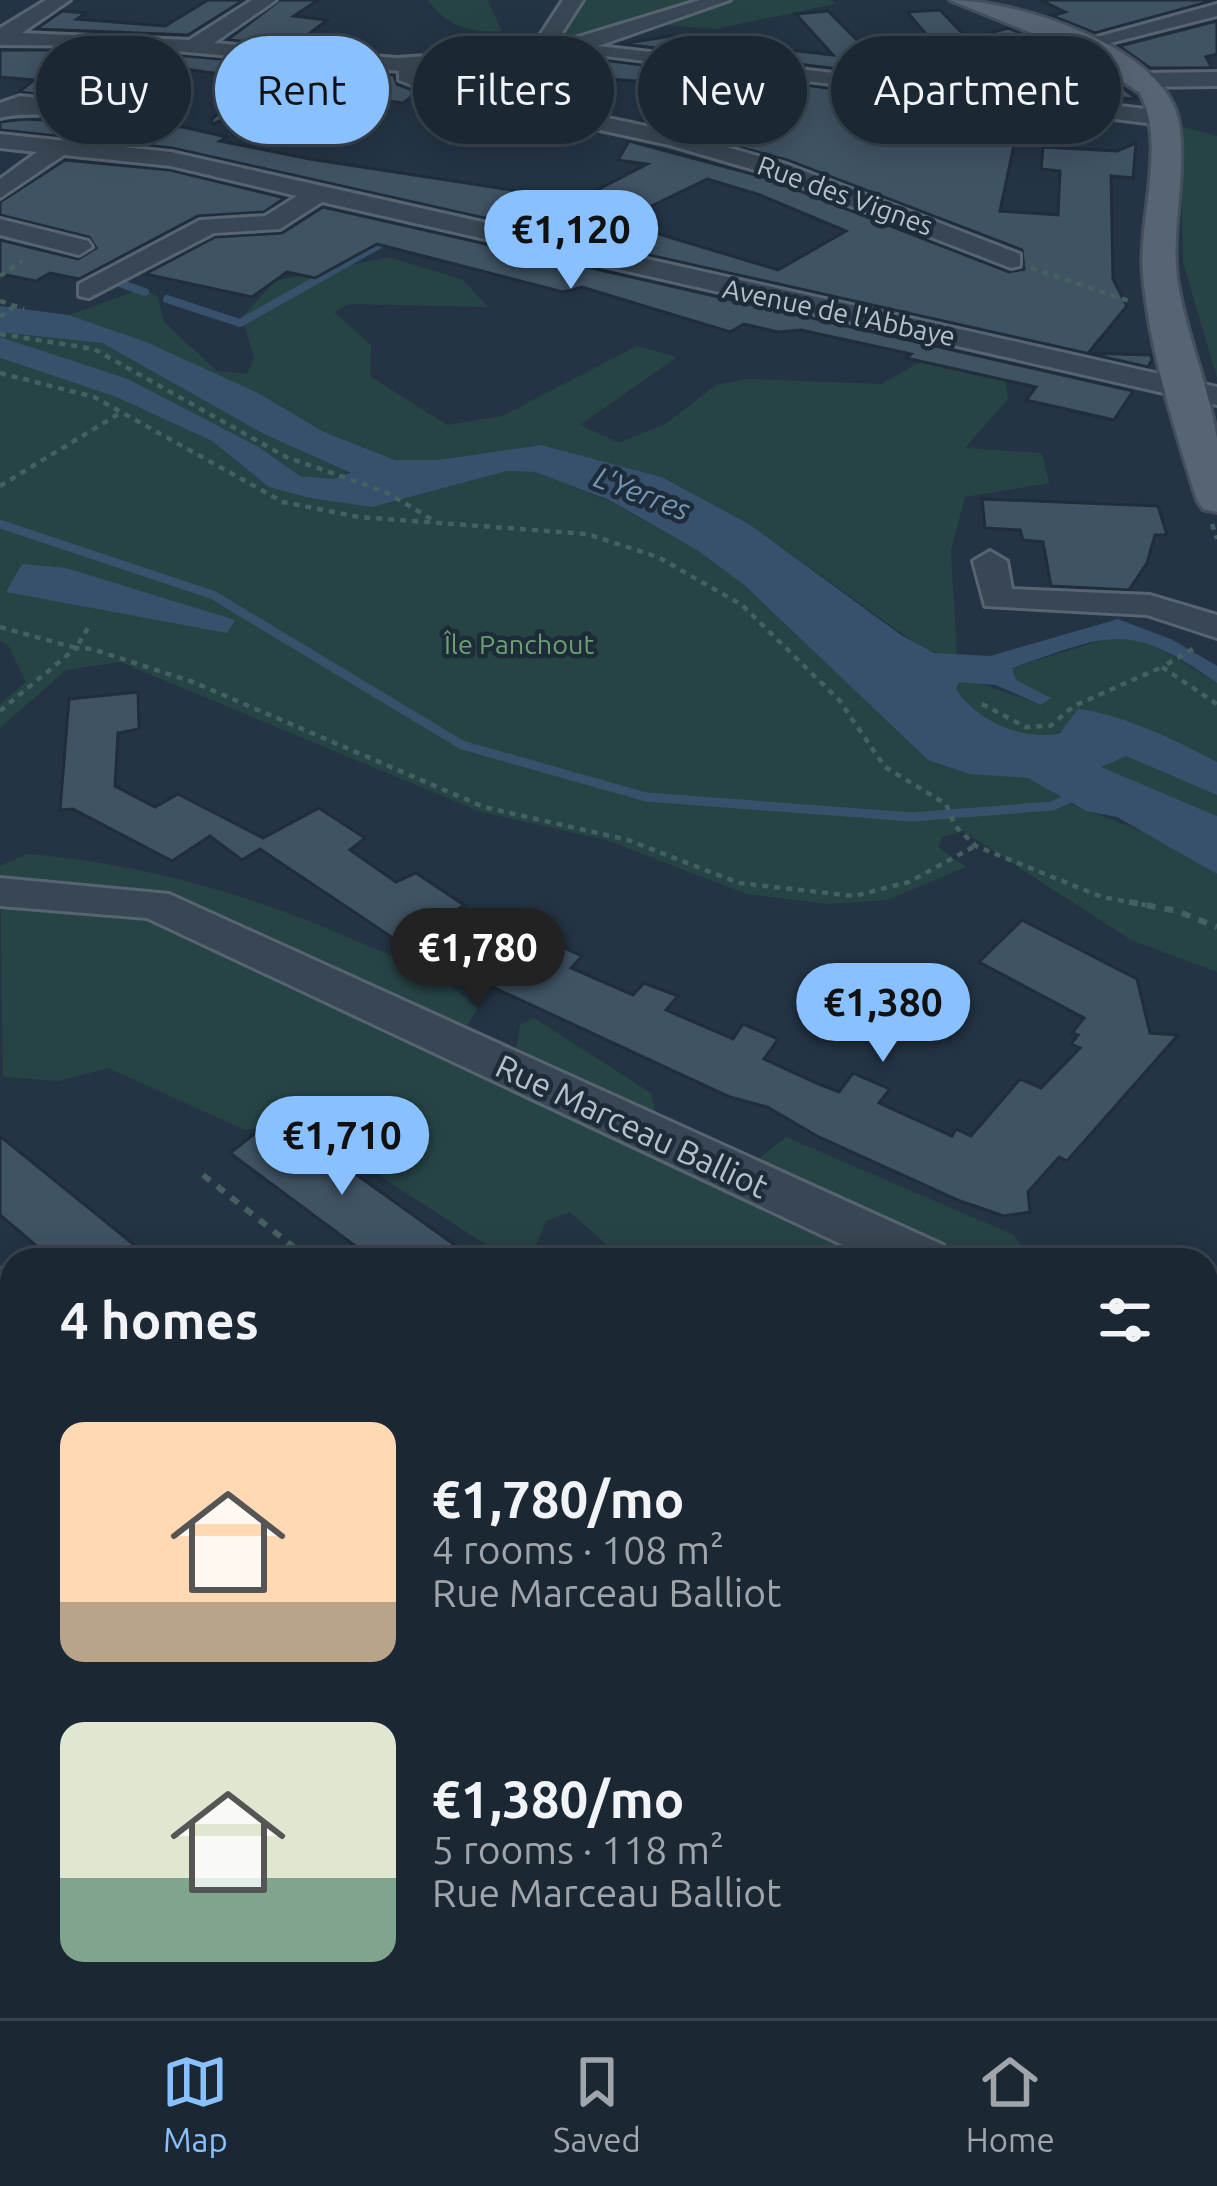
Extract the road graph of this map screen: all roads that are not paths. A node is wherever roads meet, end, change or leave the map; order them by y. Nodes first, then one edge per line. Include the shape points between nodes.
1 (60, 0) edge
2 (266, 0) edge
3 (573, 0) edge
4 (720, 0) edge
5 (963, 0) edge
6 (1134, 10) dead end
7 (1217, 10) edge
8 (1170, 21) junction
9 (556, 36) edge
10 (599, 36) edge
11 (1056, 36) edge
12 (1113, 36) edge
13 (0, 38) edge
14 (36, 39) edge
15 (191, 48) edge
16 (614, 58) edge
17 (389, 67) edge
18 (1121, 69) edge
19 (1217, 79) edge
20 (1141, 80) junction
21 (36, 105) edge
22 (0, 111) edge
23 (1163, 118) junction
24 (0, 128) edge
25 (36, 135) edge
26 (0, 141) edge
27 (36, 141) edge
28 (61, 144) edge
29 (83, 144) edge
30 (0, 191) edge
31 (302, 198) junction
32 (0, 227) edge
33 (79, 247) dead end
34 (1011, 260) road end
35 (89, 290) dead end
36 (1201, 392) edge
37 (1217, 500) edge
38 (990, 561) dead end
39 (1205, 638) edge
40 (0, 892) edge
41 (0, 907) edge
42 (854, 1248) edge
43 (899, 1248) edge

1 - 13 street
2 - 15 street
3 - 9 street
4 - 10 street
5 - 11 main road
6 - 8 street
7 - 8 street
8 - 12 street
13 - 14 street
16 - 23 street
17 - 34 street, Rue des Vignes via 442,89 777,169
18 - 20 main road
19 - 20 street
20 - 23 main road
21 - 22 street
23 - 36 main road via 1158,252 1168,313
24 - 25 street
26 - 27 street, Avenue de l'Abbaye
28 - 30 street
29 - 31 street, Avenue de l'Abbaye via 171,159
31 - 35 street via 271,224 208,225
31 - 36 street, Avenue de l'Abbaye
32 - 33 street
36 - 37 main road
38 - 39 street via 997,599 1150,605
40 - 43 street, Rue Marceau Balliot via 154,904
41 - 42 street, Rue Marceau Balliot via 147,917

